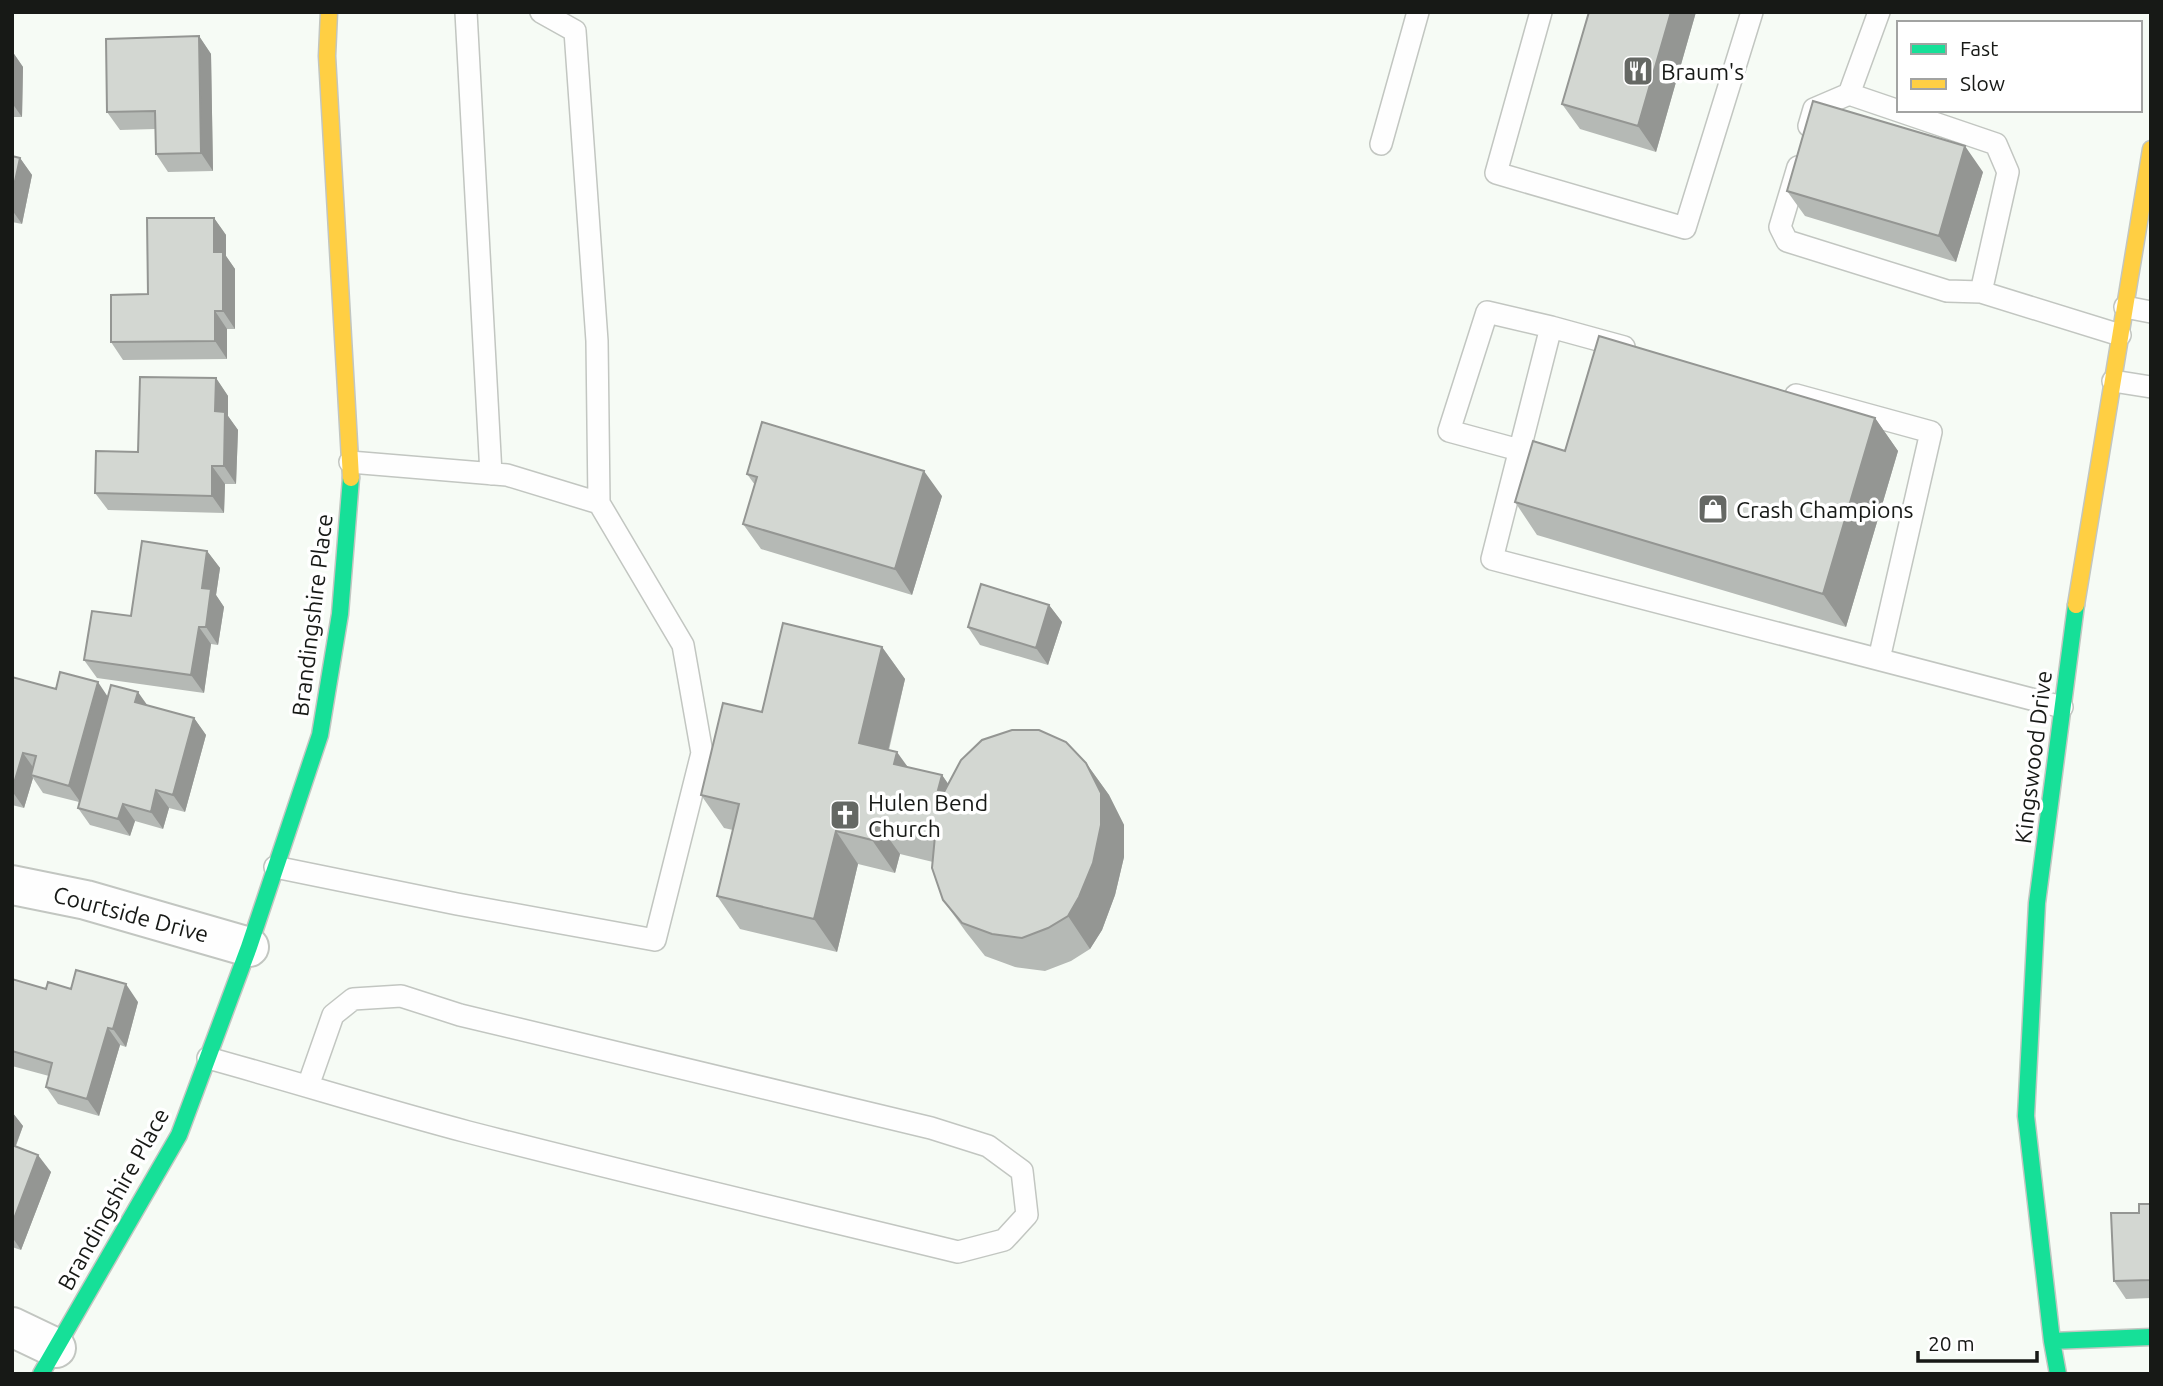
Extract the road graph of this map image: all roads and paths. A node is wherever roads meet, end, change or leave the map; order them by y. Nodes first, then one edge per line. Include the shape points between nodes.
1 (329, 12) edge
2 (466, 12) edge
3 (541, 12) edge
4 (1418, 12) edge
5 (1541, 12) edge
6 (1752, 12) edge
7 (1879, 12) edge
8 (1849, 94) junction
9 (1897, 110) edge
10 (1902, 112) edge
11 (1381, 144) dead end
12 (2151, 149) edge
13 (1981, 292) junction
14 (2124, 307) junction
15 (2151, 312) edge
16 (1551, 327) junction
17 (2120, 335) junction
18 (1644, 353) edge
19 (2113, 381) junction
20 (2151, 387) edge
21 (1776, 390) edge
22 (1520, 450) junction
23 (350, 462) junction
24 (491, 474) junction
25 (599, 503) junction
26 (1879, 659) junction
27 (2062, 707) junction
28 (275, 867) junction
29 (12, 885) edge
30 (249, 947) junction
31 (208, 1058) junction
32 (308, 1086) junction
33 (12, 1327) edge
34 (2151, 1337) edge
35 (2052, 1341) junction
36 (49, 1361) edge
37 (2059, 1374) edge

1 - 23 street, Brandingshire Place via 327,56
2 - 24 lane
3 - 25 lane via 575,31 597,341
4 - 11 lane
5 - 6 lane via 1496,173 1685,228
7 - 8 lane
8 - 9 lane
8 - 13 lane via 1814,109 1780,227 1787,241 1947,291
10 - 13 lane via 1996,144 2008,172
12 - 14 street, Kingswood Drive
13 - 17 lane
14 - 15 lane
14 - 17 street, Kingswood Drive
16 - 18 lane
16 - 22 lane
16 - 22 lane via 1487,312 1449,431
17 - 19 street, Kingswood Drive
19 - 20 lane
19 - 27 street, Kingswood Drive
21 - 26 lane via 1931,432
22 - 26 lane via 1492,559
23 - 24 lane
23 - 28 street, Brandingshire Place via 340,614 320,735
24 - 25 lane
25 - 28 lane via 683,645 702,752 655,940
26 - 27 lane
27 - 35 street, Kingswood Drive via 2037,903 2026,1116
28 - 30 street, Brandingshire Place
29 - 30 street, Courtside Drive via 86,900
30 - 31 street, Brandingshire Place
31 - 32 lane
31 - 36 street, Brandingshire Place via 179,1135
32 - 32 lane via 464,1131 958,1252 1004,1240 1027,1215 1022,1171 988,1146 930,1128 460,1015 401,996 353,999 333,1015
33 - 36 street
34 - 35 street
35 - 37 street, Kingswood Drive

